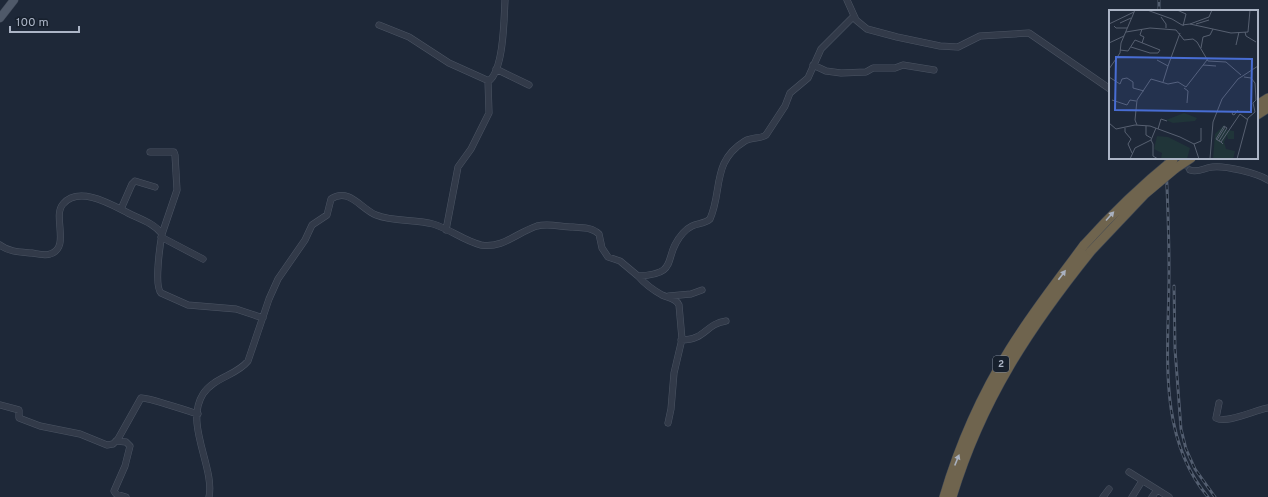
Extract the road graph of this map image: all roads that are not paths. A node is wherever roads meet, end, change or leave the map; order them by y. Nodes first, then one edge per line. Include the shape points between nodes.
1 (14, 0) edge
2 (505, 0) edge
3 (846, 0) edge
4 (853, 17) junction
5 (0, 18) edge
6 (379, 25) dead end
7 (814, 65) junction
8 (496, 69) junction
9 (934, 70) dead end
10 (488, 81) junction
11 (529, 85) dead end
12 (1109, 88) edge
13 (1268, 98) edge
14 (1258, 104) edge
15 (1268, 108) edge
16 (1258, 114) edge
17 (150, 152) dead end
18 (1187, 159) edge
19 (1175, 162) edge
20 (1190, 170) dead end
21 (1268, 180) edge
22 (155, 187) dead end
23 (121, 209) junction
24 (446, 230) junction
25 (162, 235) junction
26 (0, 245) edge
27 (1088, 248) junction
28 (203, 258) dead end
29 (638, 276) junction
30 (702, 290) dead end
31 (666, 296) junction
32 (263, 318) junction
33 (726, 320) dead end
34 (681, 340) junction
35 (1219, 403) dead end
36 (0, 405) edge
37 (1268, 408) edge
38 (198, 414) junction
39 (668, 423) dead end
40 (116, 441) junction
41 (1128, 472) dead end
42 (1142, 481) junction
43 (1109, 489) dead end
44 (1157, 490) junction
45 (126, 497) edge
46 (209, 497) edge
47 (944, 497) edge
48 (952, 497) edge
49 (1103, 497) edge
50 (1132, 497) edge
51 (1152, 497) edge
52 (1169, 497) edge

1 - 5 main road
2 - 8 street via 503,40
3 - 4 street
4 - 7 street via 822,47
4 - 12 street via 862,26 876,32 946,46 961,46 980,36 1029,33
6 - 10 street via 408,37 449,63
7 - 9 street via 826,71 841,73 903,65
7 - 29 street via 806,80 790,93 785,106 766,135 746,140 726,161 718,178 710,219 691,225 683,232 671,250 665,270
8 - 10 street
8 - 11 street
10 - 24 street via 489,113 471,149 458,167
13 - 14 highway
15 - 16 highway
17 - 25 street via 172,152 175,155 177,190
18 - 19 highway, 2
19 - 27 highway, 2, bridge via 1123,203
20 - 21 street via 1215,167 1248,172
22 - 23 street via 138,180 134,182
23 - 25 street via 151,225
23 - 26 street via 100,200 72,197 60,208 60,241 53,253 16,252
24 - 29 street via 485,246 514,239 542,225 587,228 599,234 602,248 608,257 620,261
24 - 32 street via 431,224 377,215 350,198 335,196 330,201 327,215 312,225 305,240 278,279
25 - 28 street
25 - 32 street via 158,286 161,293 188,305 232,308
47 -> 27 highway, 2 via 972,423 993,378 1049,292
27 - 48 highway, 2 via 1004,374 979,426
29 - 31 street via 647,285
30 - 31 street via 691,294
31 - 34 street via 676,300 679,305
32 - 38 street via 248,361 207,389 199,402
33 - 34 street via 714,323 698,338
34 - 39 street
35 - 37 street via 1216,413 1219,420
36 - 40 street via 20,410 20,418 36,425 80,434 101,444 110,445
38 - 40 street via 141,398
38 - 46 street via 201,450 209,479
40 - 45 street via 126,442 130,446 114,491
41 - 42 street
42 - 44 street
42 - 50 street
43 - 49 street
44 - 51 street
44 - 52 street

